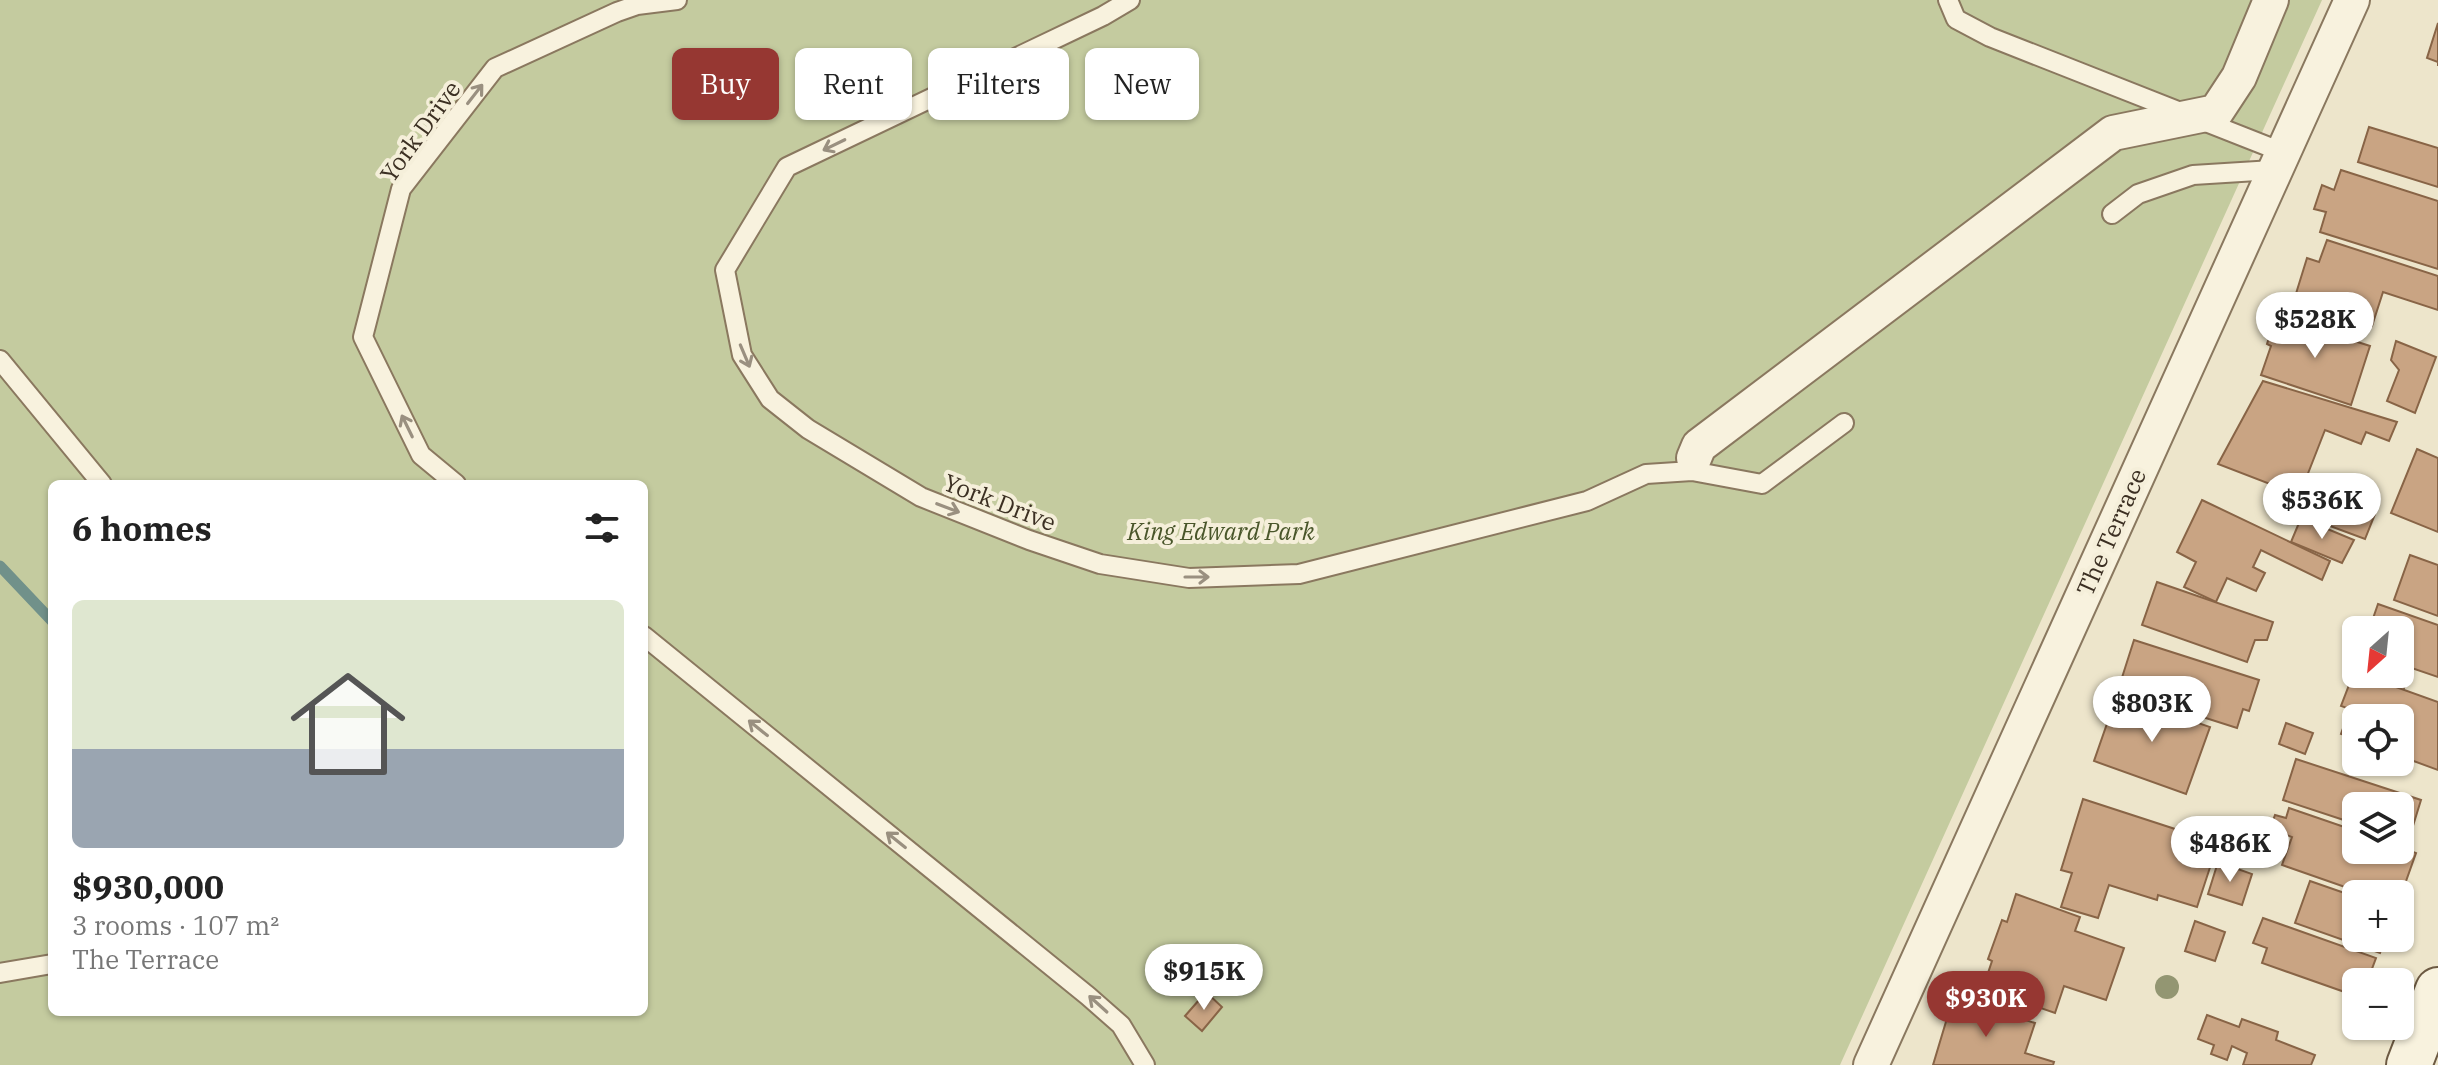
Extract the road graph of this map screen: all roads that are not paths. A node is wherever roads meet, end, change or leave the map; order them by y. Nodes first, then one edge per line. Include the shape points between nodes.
1 (677, 0) edge
2 (1130, 0) edge
3 (1948, 0) edge
4 (2271, 0) edge
5 (2352, 0) edge
6 (2197, 117) junction
7 (2278, 161) junction
8 (2112, 214) dead end
9 (0, 360) edge
10 (1844, 423) dead end
11 (1693, 464) junction
12 (99, 480) edge
13 (451, 480) edge
14 (648, 639) edge
15 (48, 965) edge
16 (0, 973) edge
17 (2438, 990) edge
18 (1145, 1065) edge
19 (1871, 1065) edge
20 (2409, 1065) edge

13 -> 1 lane, York Drive via 421,455 363,337 401,189 495,68 617,12
2 -> 11 lane, York Drive via 787,167 725,270 742,355 770,399 808,429 921,497 1100,564 1189,578 1299,574 1587,501 1646,474
3 - 6 lane via 1956,19 1990,37
4 - 6 street via 2239,77 2216,112
5 - 7 street, The Terrace
6 - 7 lane
6 - 11 street via 2113,133 1711,436 1699,446
7 - 8 lane via 2193,175 2138,194
7 - 19 street, The Terrace
9 - 12 lane
10 - 11 lane, York Drive via 1762,484
18 -> 14 lane via 1121,1025 1088,996
15 - 16 lane
17 - 20 main road

